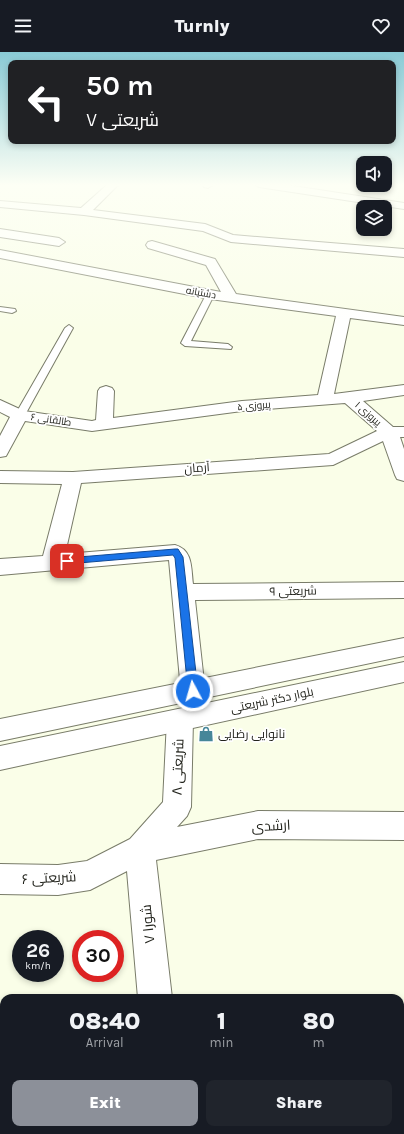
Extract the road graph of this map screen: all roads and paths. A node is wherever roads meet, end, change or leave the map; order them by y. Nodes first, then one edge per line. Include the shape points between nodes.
1 (10, 234) edge
2 (222, 234) edge
3 (59, 242) dead end
4 (152, 245) dead end
5 (404, 254) edge
6 (3, 258) edge
7 (210, 295) junction
8 (231, 298) junction
9 (0, 309) edge
10 (12, 311) dead end
11 (344, 312) junction
12 (404, 320) edge
13 (69, 328) dead end
14 (228, 347) dead end
15 (404, 390) edge
16 (106, 391) dead end
17 (349, 398) junction
18 (325, 400) junction
19 (0, 405) edge
20 (20, 416) junction
21 (104, 425) junction
22 (396, 432) edge
23 (0, 452) edge
24 (404, 475) edge
25 (0, 477) edge
26 (73, 478) junction
27 (52, 563) junction
28 (0, 567) edge
29 (404, 590) edge
30 (182, 592) junction
31 (404, 647) edge
32 (404, 672) edge
33 (193, 691) junction
34 (180, 720) junction
35 (0, 730) edge
36 (0, 758) edge
37 (404, 826) edge
38 (140, 849) junction
39 (0, 879) edge
40 (155, 994) edge

1 - 3 street
2 - 5 street via 231,238
4 - 8 street via 211,262
6 - 7 street, دشتیانه
7 - 8 street, دشتیانه
7 - 14 lane via 185,343
8 - 11 street, دشتیانه
9 - 10 lane
11 - 12 street, دشتیانه
11 - 18 street
13 - 20 lane
15 - 17 street, پیروزی ۵
16 - 21 street
17 - 18 street, پیروزی ۵
17 - 22 street, پیروزی ۱
18 - 21 street, پیروزی ۵ via 242,406
19 - 20 street, طالقانی ۶
20 - 21 street, طالقانی ۶ via 92,426
20 - 23 street
22 - 24 street, پیروزی ۱
22 - 26 street, آرمان via 333,459
25 - 26 street, آرمان
26 - 27 street
27 - 28 street
27 - 30 street via 175,552 179,557
29 - 30 street, شریعتی ۹
30 - 33 street
31 - 33 street, بلوار دکتر شریعتی
32 - 34 street, بلوار دکتر شریعتی
33 - 35 street, بلوار دکتر شریعتی
34 - 36 street, بلوار دکتر شریعتی
34 - 38 street, شریعتی ۸ via 177,807
37 - 38 street, ارشدی via 258,825
38 - 39 street, شریعتی ۶ via 90,875 58,880
38 - 40 street, شورا ۷

